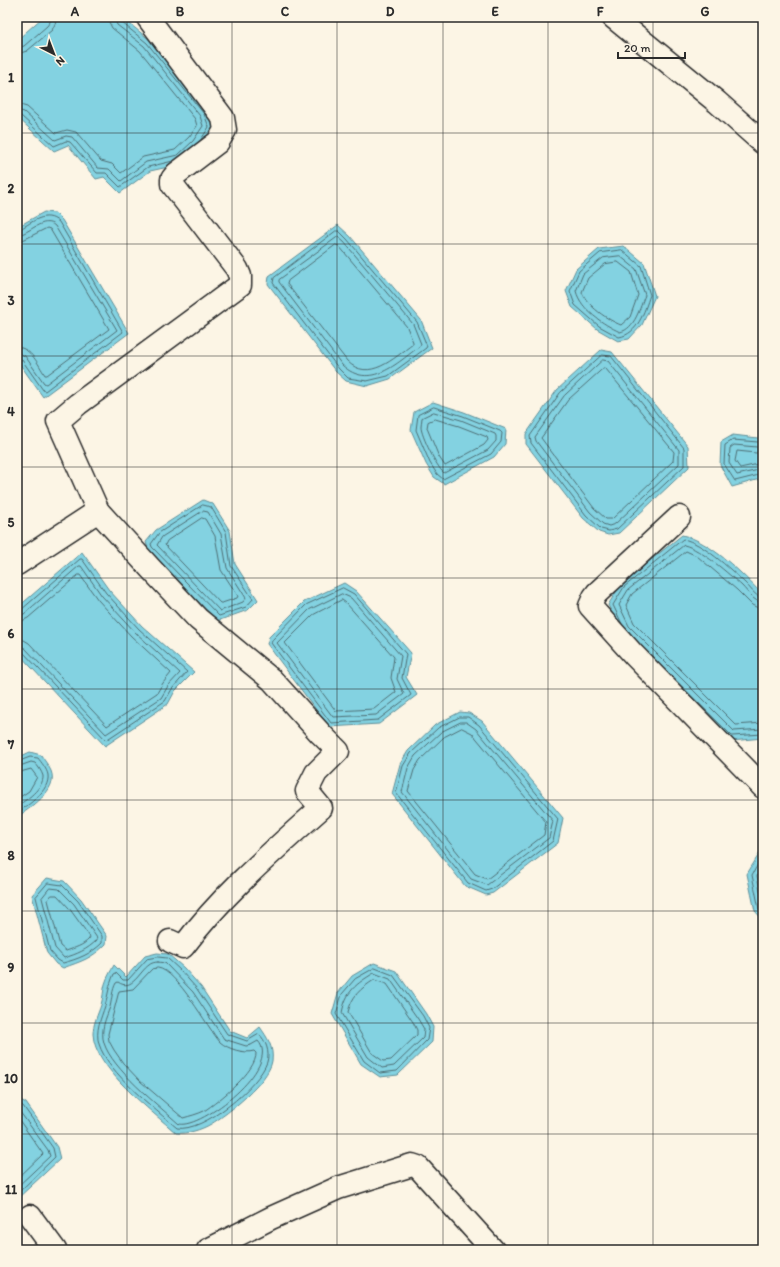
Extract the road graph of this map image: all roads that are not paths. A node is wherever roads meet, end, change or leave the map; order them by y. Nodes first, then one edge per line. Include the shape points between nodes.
1 (613, 17) edge
2 (148, 18) edge
3 (763, 143) edge
4 (98, 511) junction
5 (679, 516) dead end
6 (17, 564) edge
7 (763, 787) edge
8 (170, 941) dead end
9 (30, 1216) dead end
10 (55, 1250) edge
11 (208, 1250) edge
12 (493, 1250) edge

1 - 3 street
2 - 4 street via 223,118 225,130 218,142 176,174 172,184 237,269 240,285 58,421
4 - 6 street
4 - 8 street via 198,619 272,680 338,750 316,773 307,791 321,808 248,874 200,924 183,947
5 - 7 street via 594,596 590,606 634,655
9 - 10 street
11 - 12 street via 338,1188 412,1164 418,1167

